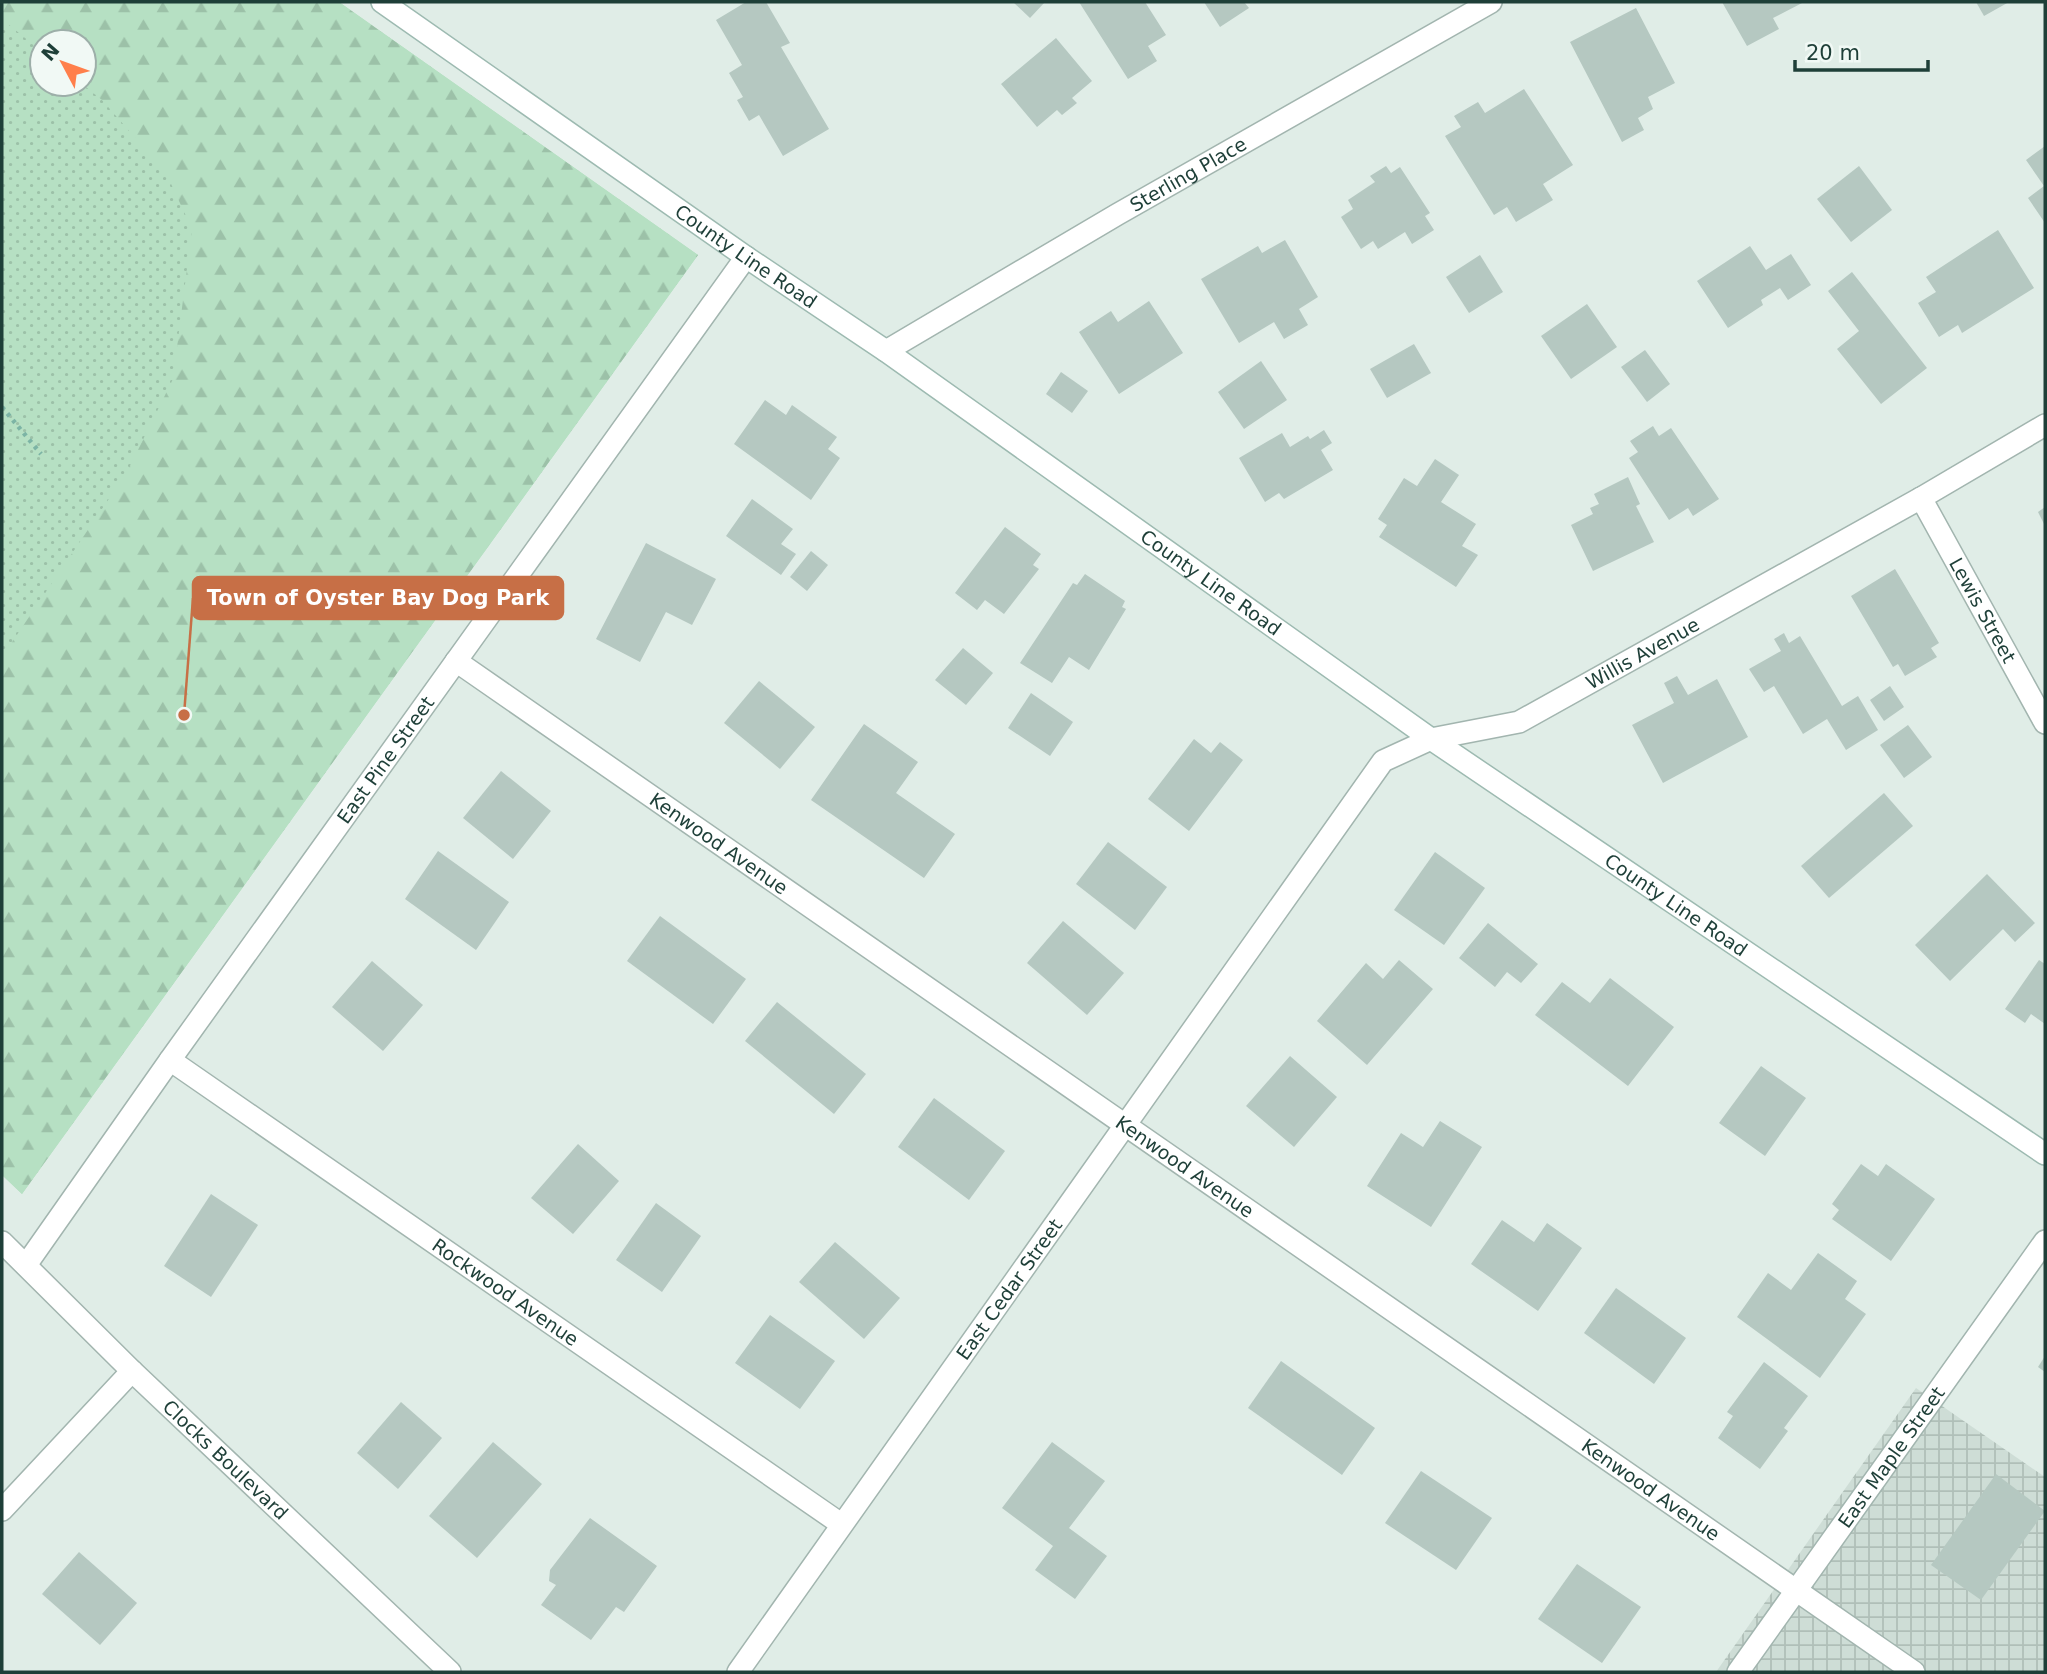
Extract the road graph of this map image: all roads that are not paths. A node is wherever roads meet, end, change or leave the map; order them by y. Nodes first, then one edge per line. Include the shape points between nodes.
1 (382, 2) edge
2 (1491, 2) edge
3 (746, 257) junction
4 (886, 351) junction
5 (2045, 425) edge
6 (1921, 498) junction
7 (456, 661) junction
8 (2045, 723) edge
9 (1432, 739) junction
10 (1280, 907) joint
11 (170, 1060) junction
12 (1126, 1125) junction
13 (2045, 1154) edge
14 (2045, 1241) edge
15 (2, 1242) edge
16 (26, 1265) junction
17 (132, 1371) junction
18 (2, 1510) edge
19 (841, 1524) junction
20 (1796, 1590) junction
21 (450, 1672) edge
22 (738, 1672) edge
23 (1738, 1672) edge
24 (1914, 1672) edge

1 - 3 street, County Line Road
2 - 4 street, Sterling Place
3 - 4 street, County Line Road
3 - 7 street, East Pine Street
4 - 9 street, County Line Road
5 - 6 street, Willis Avenue
6 - 8 street, Lewis Street
6 - 9 street, Willis Avenue via 1519,722
7 - 11 street, East Pine Street
7 - 12 street, Kenwood Avenue
9 - 10 street, Willis Avenue via 1383,761
9 - 13 street, County Line Road
10 - 12 street, East Cedar Street
11 - 16 street, East Pine Street
11 - 19 street, Rockwood Avenue
12 - 19 street, East Cedar Street
12 - 20 street, Kenwood Avenue
14 - 20 street, East Maple Street
15 - 16 street, Clocks Boulevard
16 - 17 street, Clocks Boulevard
17 - 18 street
17 - 21 street, Clocks Boulevard
19 - 22 street, East Cedar Street
20 - 23 street, East Maple Street
20 - 24 street, Kenwood Avenue

